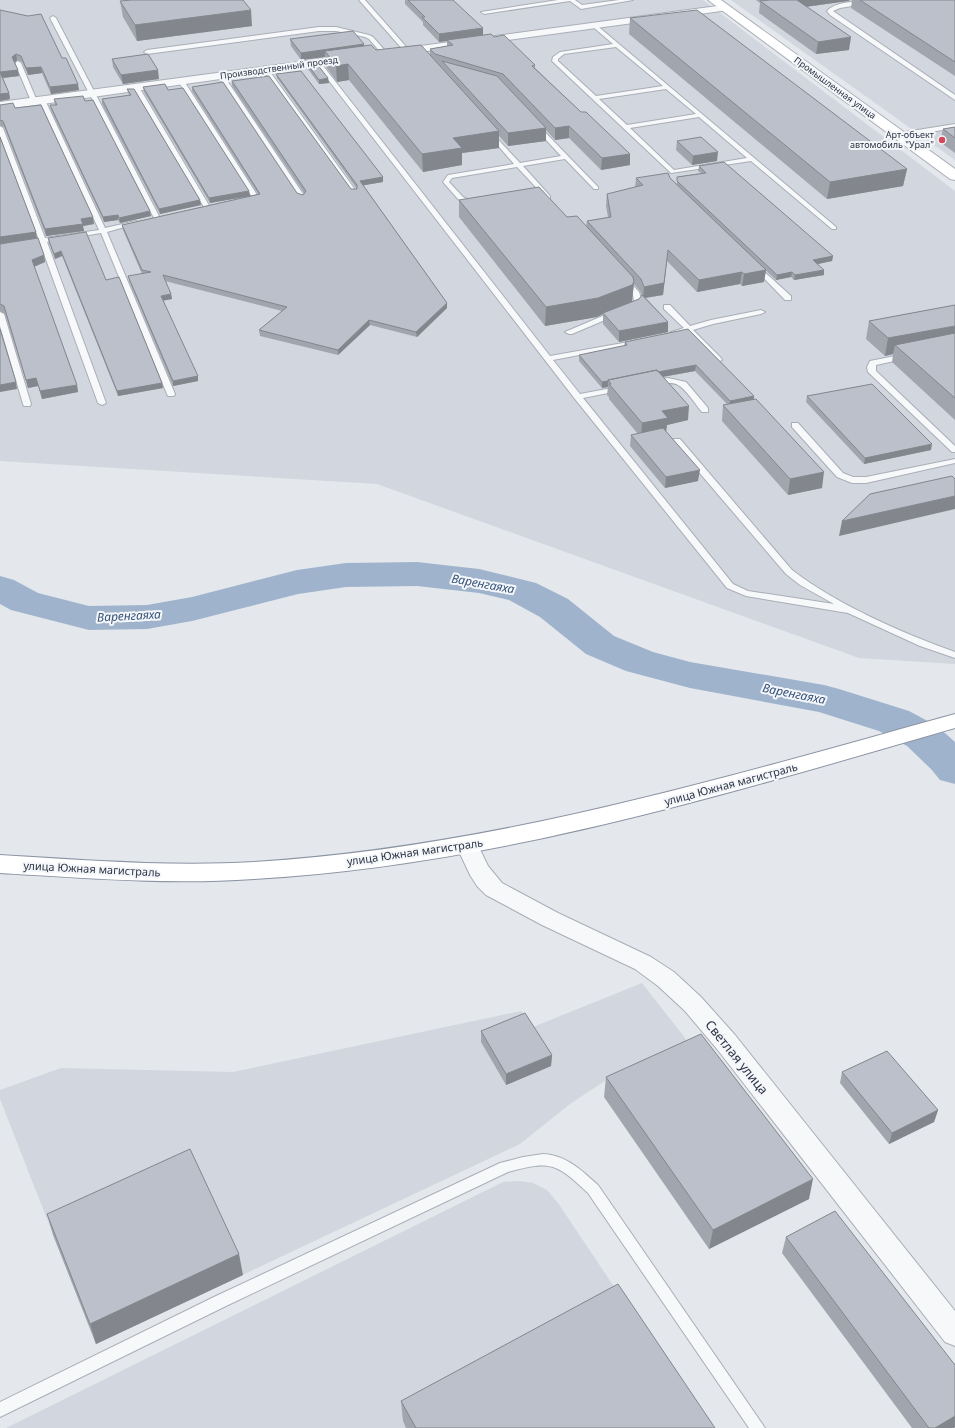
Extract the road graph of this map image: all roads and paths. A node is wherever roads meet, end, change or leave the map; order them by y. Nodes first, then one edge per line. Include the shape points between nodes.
1 (362, 0) edge
2 (571, 0) edge
3 (630, 0) edge
4 (714, 0) edge
5 (886, 0) edge
6 (724, 8) junction
7 (484, 12) dead end
8 (53, 18) dead end
9 (594, 25) junction
10 (617, 45) junction
11 (147, 52) dead end
12 (415, 52) junction
13 (385, 54) junction
14 (18, 63) edge
15 (318, 63) junction
16 (266, 70) junction
17 (221, 76) junction
18 (181, 81) junction
19 (668, 87) junction
20 (136, 88) junction
21 (92, 93) junction
22 (595, 98) junction
23 (955, 98) edge
24 (38, 101) junction
25 (0, 106) edge
26 (701, 115) junction
27 (530, 119) edge
28 (955, 126) edge
29 (626, 127) junction
30 (0, 128) edge
31 (488, 130) edge
32 (899, 135) junction
33 (566, 157) junction
34 (752, 159) junction
35 (518, 164) junction
36 (673, 172) junction
37 (955, 176) edge
38 (671, 182) edge
39 (596, 188) dead end
40 (354, 192) edge
41 (302, 197) edge
42 (550, 200) edge
43 (242, 201) edge
44 (480, 204) edge
45 (207, 207) edge
46 (834, 228) dead end
47 (103, 231) junction
48 (43, 241) junction
49 (0, 248) edge
50 (753, 264) edge
51 (620, 276) edge
52 (788, 298) dead end
53 (667, 306) dead end
54 (626, 310) edge
55 (761, 312) dead end
56 (619, 313) edge
57 (0, 314) edge
58 (689, 329) junction
59 (569, 332) dead end
60 (664, 337) edge
61 (648, 340) edge
62 (910, 355) edge
63 (549, 359) junction
64 (723, 365) edge
65 (647, 383) edge
66 (632, 386) edge
67 (171, 394) dead end
68 (578, 397) junction
69 (102, 402) dead end
70 (27, 404) dead end
71 (705, 410) dead end
72 (795, 425) dead end
73 (677, 441) edge
74 (955, 450) edge
75 (955, 461) edge
76 (850, 610) junction
77 (955, 655) edge
78 (955, 721) edge
79 (467, 845) junction
80 (0, 864) edge
81 (955, 1334) edge
82 (0, 1410) edge
83 (758, 1428) edge

1 - 12 lane
2 - 3 lane via 581,7
2 - 7 lane
4 - 6 main road, Промышленная улица
5 - 23 lane via 840,6 830,11
6 - 9 street, Производственный проезд
6 - 32 main road, Промышленная улица
8 - 21 lane
9 - 10 lane
9 - 12 street, Производственный проезд
10 - 19 lane
10 - 22 lane via 562,53 555,58 555,61
11 - 13 lane via 328,28 371,38
12 - 13 street, Производственный проезд
13 - 15 street, Производственный проезд
14 - 24 lane
15 - 16 street, Производственный проезд
15 - 63 lane
16 - 17 street, Производственный проезд
16 - 40 lane
17 - 18 street, Производственный проезд
17 - 41 lane
18 - 20 street, Производственный проезд
18 - 43 lane via 256,198
19 - 22 lane
19 - 26 lane
20 - 21 street, Производственный проезд
20 - 45 lane
21 - 24 street, Производственный проезд
21 - 47 lane via 154,219
22 - 29 lane
24 - 25 street, Производственный проезд
24 - 47 lane
26 - 29 lane
26 - 34 lane
27 - 33 lane
28 - 32 lane
29 - 36 lane
30 - 48 lane
31 - 35 lane
32 - 37 main road, Промышленная улица
33 - 35 lane
33 - 39 lane
34 - 36 lane
34 - 46 lane
35 - 42 lane via 541,194
35 - 44 lane via 458,174 447,179 446,182 465,203
36 - 38 lane
47 - 48 lane
47 - 67 lane
48 - 49 lane
48 - 69 lane
50 - 52 lane
51 - 54 lane via 636,294 638,301 635,306
53 - 58 lane
55 - 58 lane
56 - 59 lane
57 - 70 lane
58 - 60 lane
58 - 64 lane
61 - 63 lane
62 - 74 lane via 873,363 872,372
63 - 68 lane
65 - 71 lane via 662,380 678,381
66 - 68 lane
68 - 76 lane via 730,586 746,593
72 - 75 lane via 840,475 852,480 866,480
73 - 76 lane via 796,579
76 - 77 lane via 923,644
78 - 79 main road, улица Южная магистраль via 611,816
79 - 80 main road, улица Южная магистраль via 419,854 315,866 211,872 151,872
79 - 81 street, Светлая улица via 478,869 494,890 643,963 666,979 693,1004 726,1042
82 - 83 lane via 221,1301 505,1167 529,1160 555,1161 577,1174 593,1189

